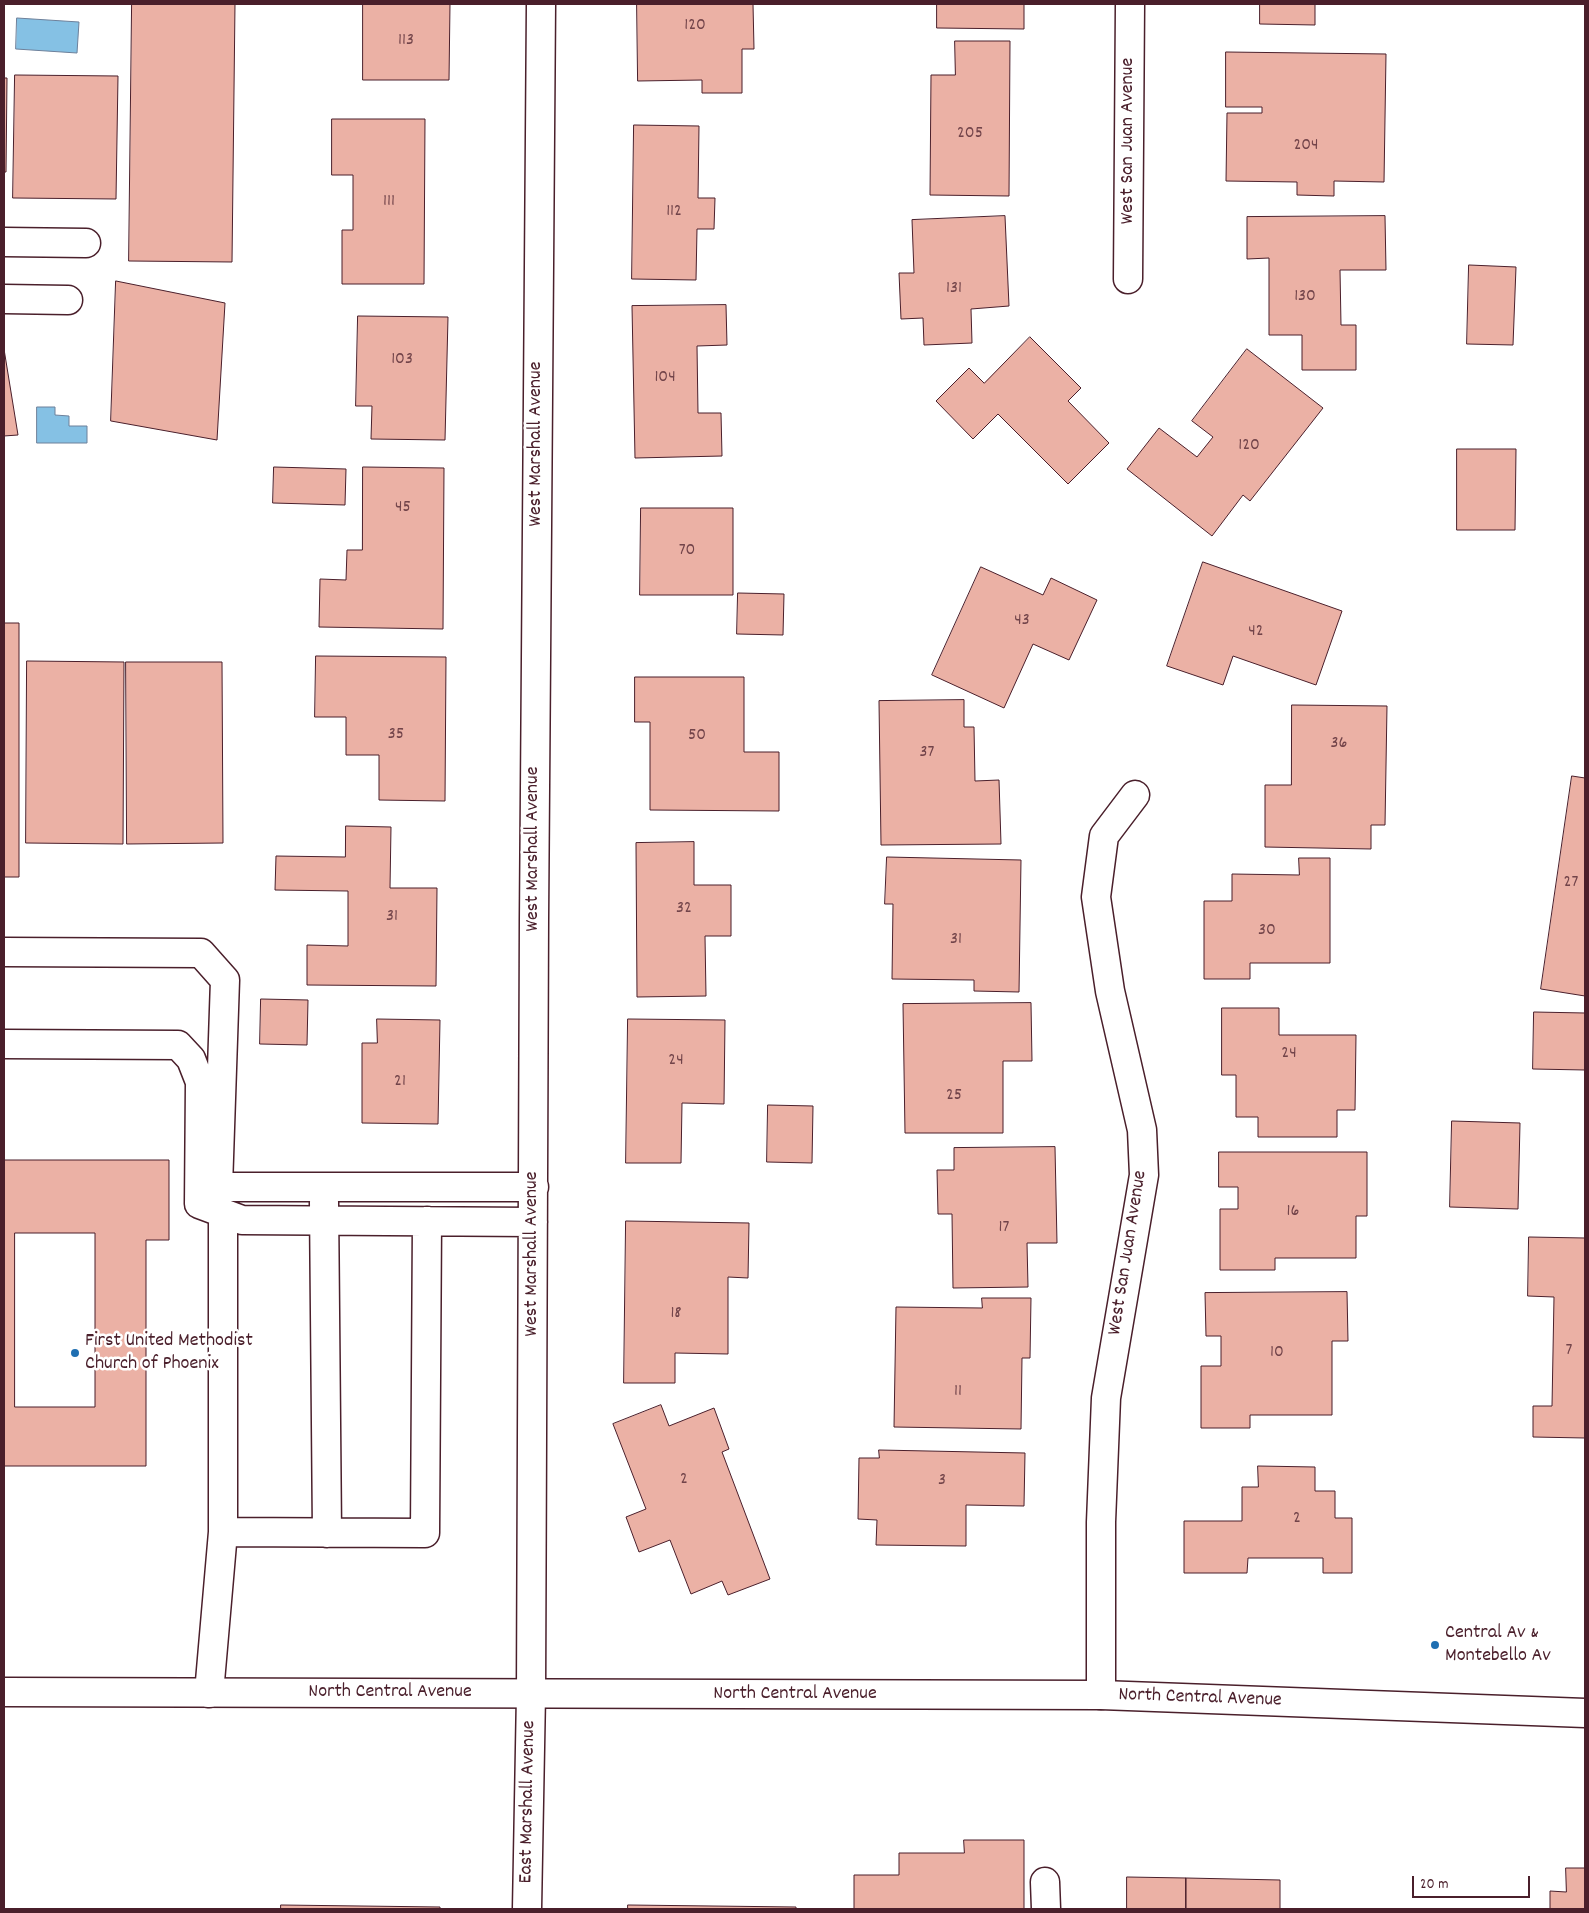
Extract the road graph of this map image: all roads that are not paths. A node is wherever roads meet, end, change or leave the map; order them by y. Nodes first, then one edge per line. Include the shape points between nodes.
1 (541, 4) edge
2 (1130, 4) edge
3 (4, 242) edge
4 (86, 243) dead end
5 (1128, 279) dead end
6 (4, 299) edge
7 (68, 300) dead end
8 (1135, 795) dead end
9 (4, 952) edge
10 (4, 1044) edge
11 (323, 1187) junction
12 (534, 1187) junction
13 (223, 1213) junction
14 (325, 1221) junction
15 (426, 1222) junction
16 (533, 1222) junction
17 (224, 1532) junction
18 (327, 1533) junction
19 (4, 1692) edge
20 (209, 1693) junction
21 (531, 1694) junction
22 (1101, 1695) junction
23 (1585, 1714) edge
24 (1046, 1882) dead end
25 (528, 1909) edge
26 (1046, 1909) edge

1 - 12 street, West Marshall Avenue
2 - 5 street, West San Juan Avenue
3 - 4 street
6 - 7 street
8 - 22 street, West San Juan Avenue via 1104,836 1096,897 1110,990 1142,1130 1144,1175 1106,1398 1101,1522
9 - 11 street via 201,953 225,980 218,1187
10 - 13 street via 178,1045 191,1059 200,1082 200,1204
11 - 12 street
11 - 14 street
12 - 16 street, West Marshall Avenue
13 - 14 street via 242,1220
13 - 17 street
14 - 15 street
14 - 18 street
15 - 16 street
15 - 18 street via 425,1533
16 - 21 street, West Marshall Avenue
17 - 18 street
17 - 20 street
19 - 20 street, North Central Avenue
20 - 21 street, North Central Avenue
21 - 22 street, North Central Avenue
21 - 25 street, East Marshall Avenue
22 - 23 street, North Central Avenue
24 - 26 street

